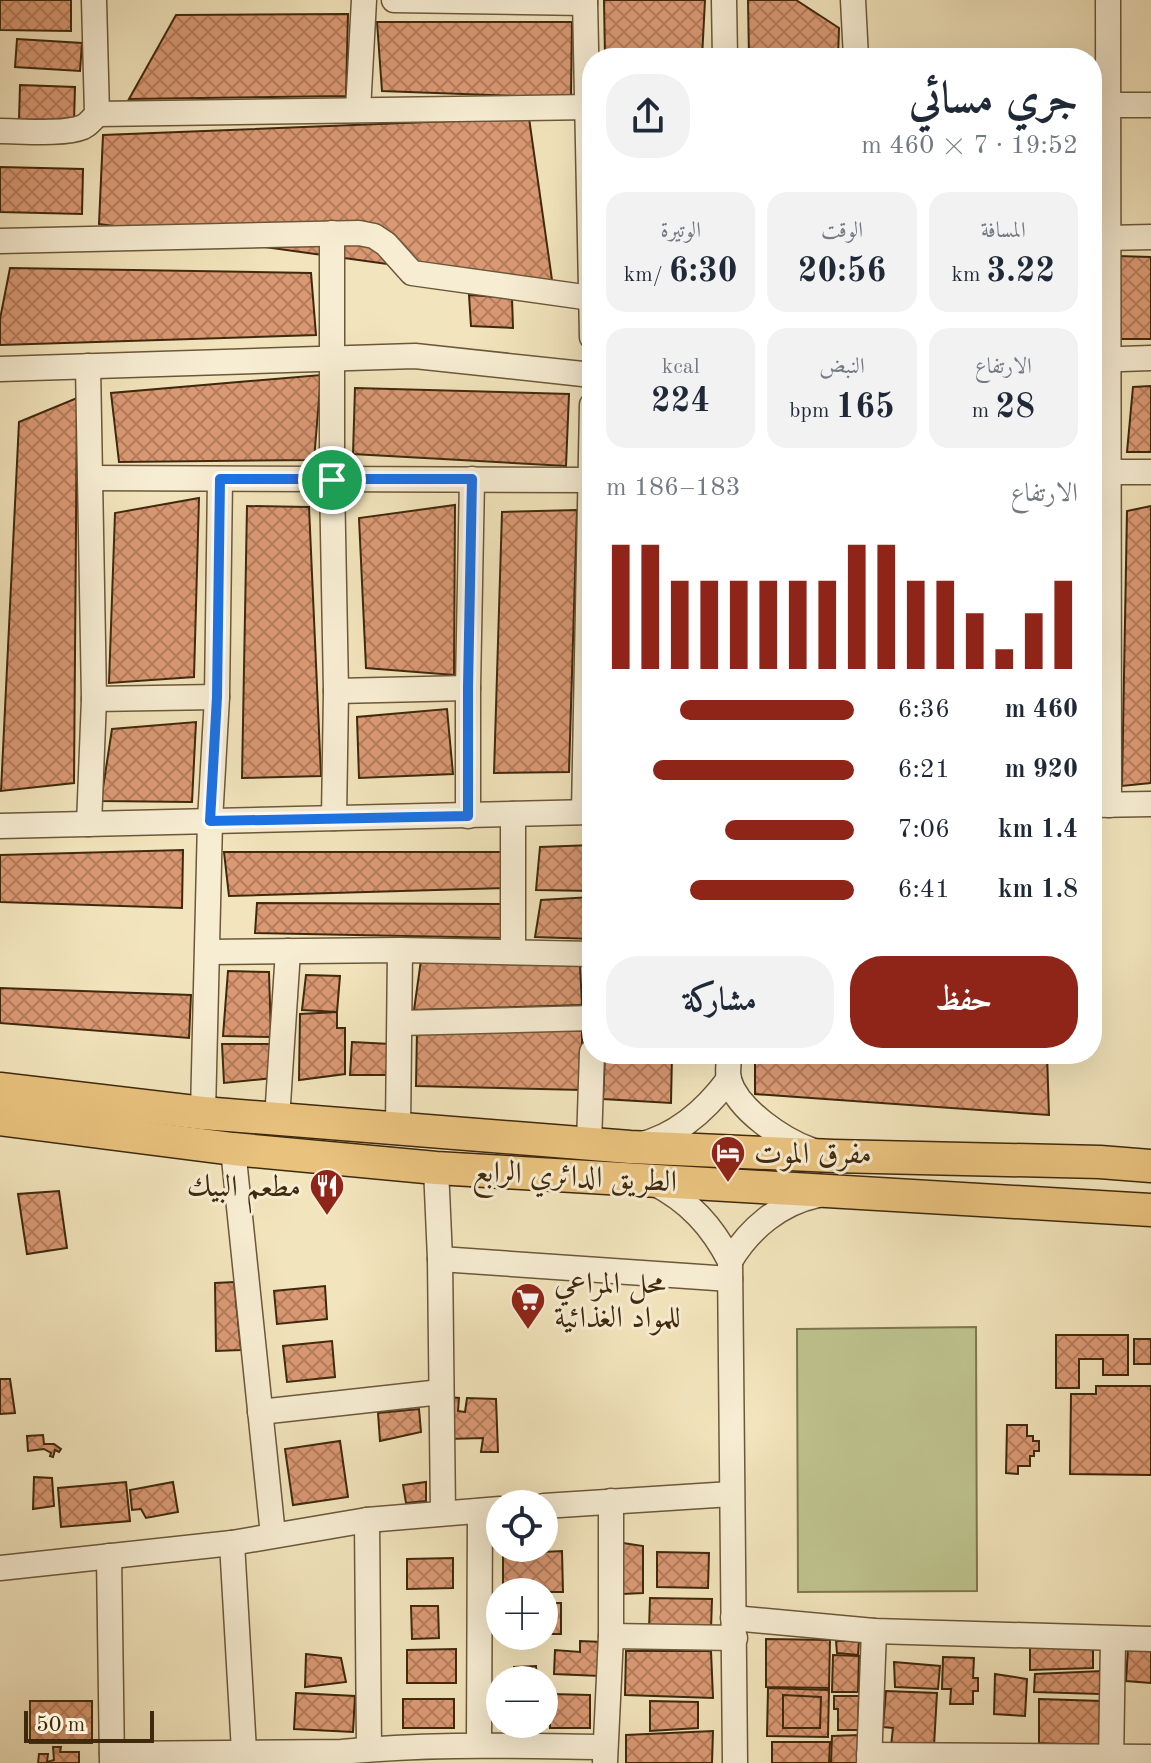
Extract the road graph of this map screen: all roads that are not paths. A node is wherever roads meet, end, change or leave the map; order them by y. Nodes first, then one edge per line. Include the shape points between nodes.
1 (94, 0) edge
2 (364, 0) edge
3 (394, 0) edge
4 (724, 0) edge
5 (853, 0) edge
6 (1108, 0) edge
7 (462, 1) edge
8 (585, 1) edge
9 (587, 48) edge
10 (725, 48) edge
11 (855, 48) edge
12 (1102, 79) edge
13 (1102, 105) edge
14 (1151, 105) edge
15 (582, 107) edge
16 (358, 110) junction
17 (97, 114) junction
18 (0, 131) edge
19 (1102, 213) edge
20 (332, 233) junction
21 (1151, 237) edge
22 (1107, 238) junction
23 (0, 241) edge
24 (582, 297) edge
25 (1102, 325) edge
26 (1151, 358) edge
27 (333, 359) junction
28 (1102, 360) edge
29 (88, 366) junction
30 (0, 369) edge
31 (582, 374) edge
32 (1102, 472) edge
33 (1151, 472) edge
34 (90, 478) junction
35 (220, 479) junction
36 (472, 479) junction
37 (332, 480) junction
38 (582, 480) edge
39 (468, 688) junction
40 (336, 691) junction
41 (217, 697) junction
42 (94, 699) junction
43 (1151, 804) edge
44 (1102, 805) edge
45 (582, 812) edge
46 (513, 814) junction
47 (468, 816) junction
48 (334, 818) junction
49 (210, 821) junction
50 (89, 824) junction
51 (0, 826) edge
52 (400, 950) junction
53 (288, 951) junction
54 (208, 952) junction
55 (513, 952) junction
56 (582, 954) edge
57 (582, 1018) edge
58 (400, 1023) junction
59 (592, 1064) edge
60 (729, 1064) edge
61 (729, 1079) junction
62 (0, 1089) edge
63 (203, 1113) junction
64 (0, 1119) edge
65 (277, 1119) junction
66 (398, 1128) junction
67 (589, 1144) junction
68 (630, 1147) junction
69 (233, 1149) junction
70 (833, 1156) junction
71 (1151, 1166) edge
72 (436, 1168) junction
73 (648, 1180) junction
74 (834, 1193) junction
75 (1151, 1210) edge
76 (440, 1259) junction
77 (730, 1270) junction
78 (441, 1392) junction
79 (260, 1412) junction
80 (731, 1494) junction
81 (611, 1501) junction
82 (558, 1505) edge
83 (486, 1510) edge
84 (443, 1513) junction
85 (367, 1520) junction
86 (273, 1535) junction
87 (232, 1543) junction
88 (109, 1556) junction
89 (488, 1562) edge
90 (0, 1568) edge
91 (734, 1628) junction
92 (874, 1631) junction
93 (611, 1636) junction
94 (1113, 1639) junction
95 (1151, 1639) edge
96 (479, 1745) junction
97 (369, 1749) junction
98 (244, 1751) junction
99 (605, 1755) edge
100 (342, 1757) edge
101 (1151, 1757) edge
102 (112, 1758) edge
103 (869, 1759) edge
104 (998, 1760) edge
105 (1111, 1760) edge
106 (735, 1763) edge

1 - 17 street
2 - 16 street
3 - 7 street
4 - 10 street
5 - 11 street
6 - 12 street
7 - 8 street
8 - 9 street
13 - 14 street
15 - 16 street
16 - 17 street
17 - 18 street via 79,128
19 - 22 street
20 - 23 street
20 - 24 street via 374,236 412,273
20 - 27 street
21 - 22 street
22 - 25 street
26 - 28 street
27 - 29 street
27 - 31 street via 415,356
27 - 37 street
29 - 30 street
29 - 34 street
32 - 33 street
34 - 35 street
34 - 42 street
35 - 37 street
35 - 41 street
36 - 37 street
36 - 38 street
36 - 39 street
37 - 40 street
39 - 40 street
39 - 47 street
40 - 48 street
41 - 42 street
41 - 49 street
42 - 50 street
43 - 44 street
45 - 46 street
46 - 47 street
46 - 55 street
47 - 48 street
48 - 49 street
49 - 50 street
49 - 54 street
50 - 51 street
52 - 53 street
52 - 55 street
52 - 58 street
53 - 54 street
53 - 65 street
54 - 63 street
55 - 56 street
57 - 58 street
58 - 66 street
59 - 67 street
60 - 61 street
61 - 68 street via 691,1120
61 - 70 street via 747,1107 772,1130
62 - 63 main road, الطريق الدائري الرابع
63 - 65 main road, الطريق الدائري الرابع
64 - 69 main road, الطريق الدائري الرابع
65 - 66 main road, الطريق الدائري الرابع
66 - 67 main road, الطريق الدائري الرابع
67 - 68 main road, الطريق الدائري الرابع
68 - 70 main road, الطريق الدائري الرابع
69 - 72 main road, الطريق الدائري الرابع
69 - 79 street
70 - 71 main road, الطريق الدائري الرابع
72 - 73 main road, الطريق الدائري الرابع
72 - 76 street
73 - 74 main road, الطريق الدائري الرابع
73 - 77 street via 705,1221
74 - 75 main road, الطريق الدائري الرابع
74 - 77 street via 812,1196 772,1214 748,1235
76 - 77 street
76 - 78 street
77 - 80 street
78 - 79 street
78 - 84 street
79 - 86 street
80 - 81 street
80 - 91 street
81 - 82 street
81 - 93 street
83 - 84 street
84 - 85 street
85 - 86 street
85 - 97 street
86 - 87 street
87 - 88 street
87 - 98 street
88 - 90 street
88 - 102 street
89 - 96 street
91 - 92 street
91 - 93 street
91 - 106 street
92 - 94 street
92 - 103 street
93 - 99 street
94 - 95 street
94 - 105 street
96 - 97 street
96 - 99 street
97 - 100 street
98 - 100 street
98 - 102 street
101 - 105 street
103 - 104 street
104 - 105 street

